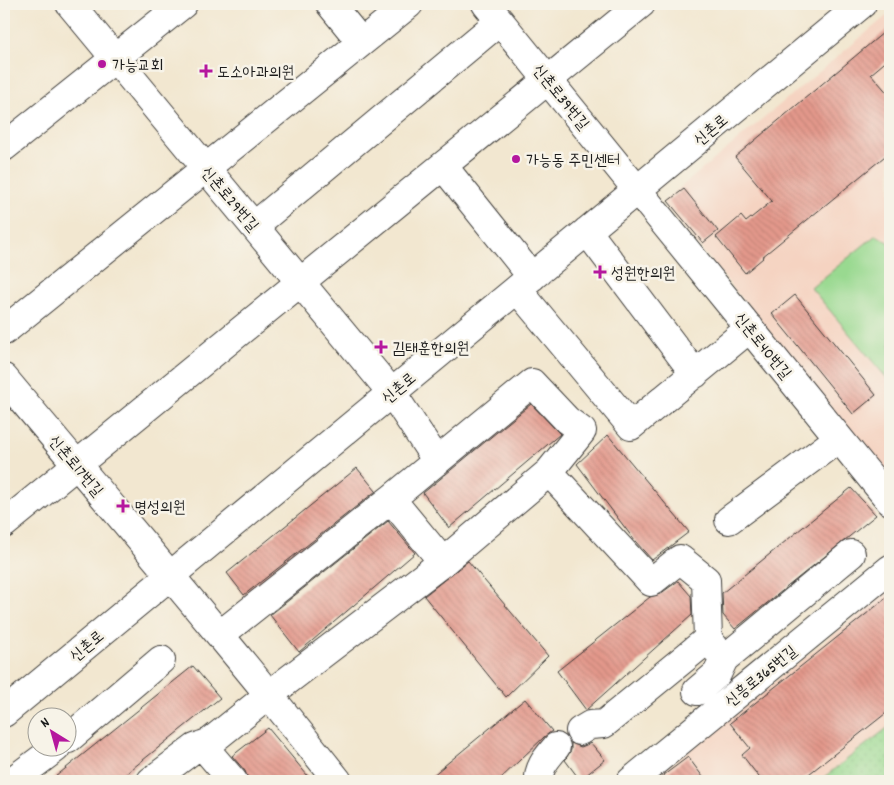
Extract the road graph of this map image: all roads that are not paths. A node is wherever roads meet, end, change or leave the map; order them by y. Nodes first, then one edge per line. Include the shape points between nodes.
1 (70, 4) edge
2 (183, 4) edge
3 (330, 4) edge
4 (409, 4) edge
5 (641, 4) edge
6 (862, 4) edge
7 (493, 12) edge
8 (361, 42) junction
9 (115, 58) junction
10 (548, 80) junction
11 (4, 148) edge
12 (443, 166) junction
13 (206, 168) junction
14 (638, 189) junction
15 (254, 226) junction
16 (587, 231) junction
17 (300, 282) junction
18 (524, 283) junction
19 (750, 328) junction
20 (4, 331) edge
21 (696, 374) junction
22 (4, 378) edge
23 (392, 392) junction
24 (839, 438) junction
25 (437, 461) junction
26 (77, 465) junction
27 (549, 472) junction
28 (391, 499) junction
29 (890, 502) edge
30 (729, 520) dead end
31 (4, 524) edge
32 (851, 554) dead end
33 (443, 562) junction
34 (890, 569) edge
35 (170, 576) junction
36 (221, 634) junction
37 (716, 649) junction
38 (161, 660) dead end
39 (697, 690) dead end
40 (270, 694) junction
41 (4, 714) edge
42 (78, 730) edge
43 (580, 730) dead end
44 (202, 746) junction
45 (556, 747) dead end
46 (43, 758) edge
47 (12, 781) edge
48 (151, 781) edge
49 (232, 781) edge
50 (338, 781) edge
51 (539, 781) edge
52 (630, 781) edge

1 - 9 street, 신촌로29번길
2 - 9 street
3 - 8 street
4 - 8 street
5 - 10 street
6 - 14 street, 신촌로
7 - 10 street, 신촌로39번길
7 - 15 street
8 - 13 street
9 - 11 street
9 - 13 street, 신촌로29번길
10 - 12 street
10 - 14 street, 신촌로39번길
12 - 17 street
12 - 18 street
13 - 15 street, 신촌로29번길
13 - 20 street
14 - 16 street, 신촌로
14 - 19 street, 신촌로40번길
15 - 17 street, 신촌로29번길
16 - 18 street, 신촌로
16 - 21 street
17 - 23 street, 신촌로29번길
17 - 26 street
18 - 21 street via 631,426
18 - 23 street, 신촌로
19 - 21 street
19 - 24 street, 신촌로40번길
22 - 26 street, 신촌로17번길
23 - 25 street, 신촌로29번길
23 - 35 street, 신촌로
24 - 29 street, 신촌로40번길
24 - 30 street
25 - 27 street via 532,383 582,431
25 - 28 street
26 - 31 street
26 - 35 street, 신촌로17번길
27 - 33 street
27 - 37 street via 651,582 680,558 706,580
28 - 33 street
28 - 36 street
32 - 37 street
33 - 40 street
34 - 52 street, 신흥로365번길
35 - 36 street, 신촌로17번길
35 - 41 street, 신촌로
36 - 40 street, 신촌로17번길
37 - 39 street via 717,674
37 - 43 street via 604,724
38 - 42 street
40 - 44 street
40 - 50 street, 신촌로17번길
44 - 48 street
44 - 49 street
45 - 51 street via 545,760
46 - 47 street

